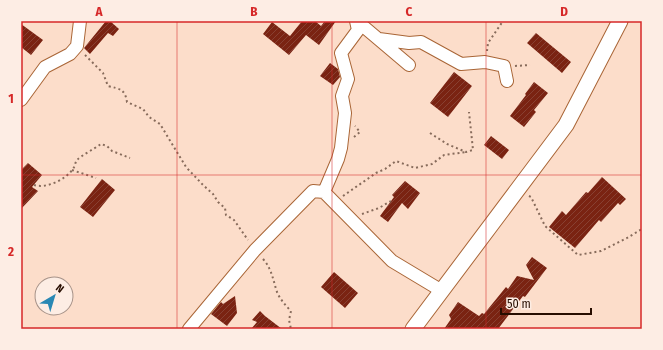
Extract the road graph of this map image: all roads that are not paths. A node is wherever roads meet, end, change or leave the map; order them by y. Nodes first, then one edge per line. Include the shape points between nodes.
1 (80, 21) edge
2 (356, 21) edge
3 (620, 21) edge
4 (379, 39) junction
5 (409, 65) dead end
6 (507, 81) dead end
7 (21, 100) edge
8 (324, 192) junction
9 (442, 291) junction
10 (189, 329) edge
11 (413, 329) edge

1 - 7 street via 77,46 70,54 45,67
2 - 4 street
2 - 8 street via 358,30 341,53 348,79 342,96 345,113 341,148
3 - 9 street via 566,125
4 - 5 street
4 - 6 street via 420,42 461,64 485,62 504,66
8 - 9 street via 392,261
8 - 10 street via 313,191 255,250
9 - 11 street

